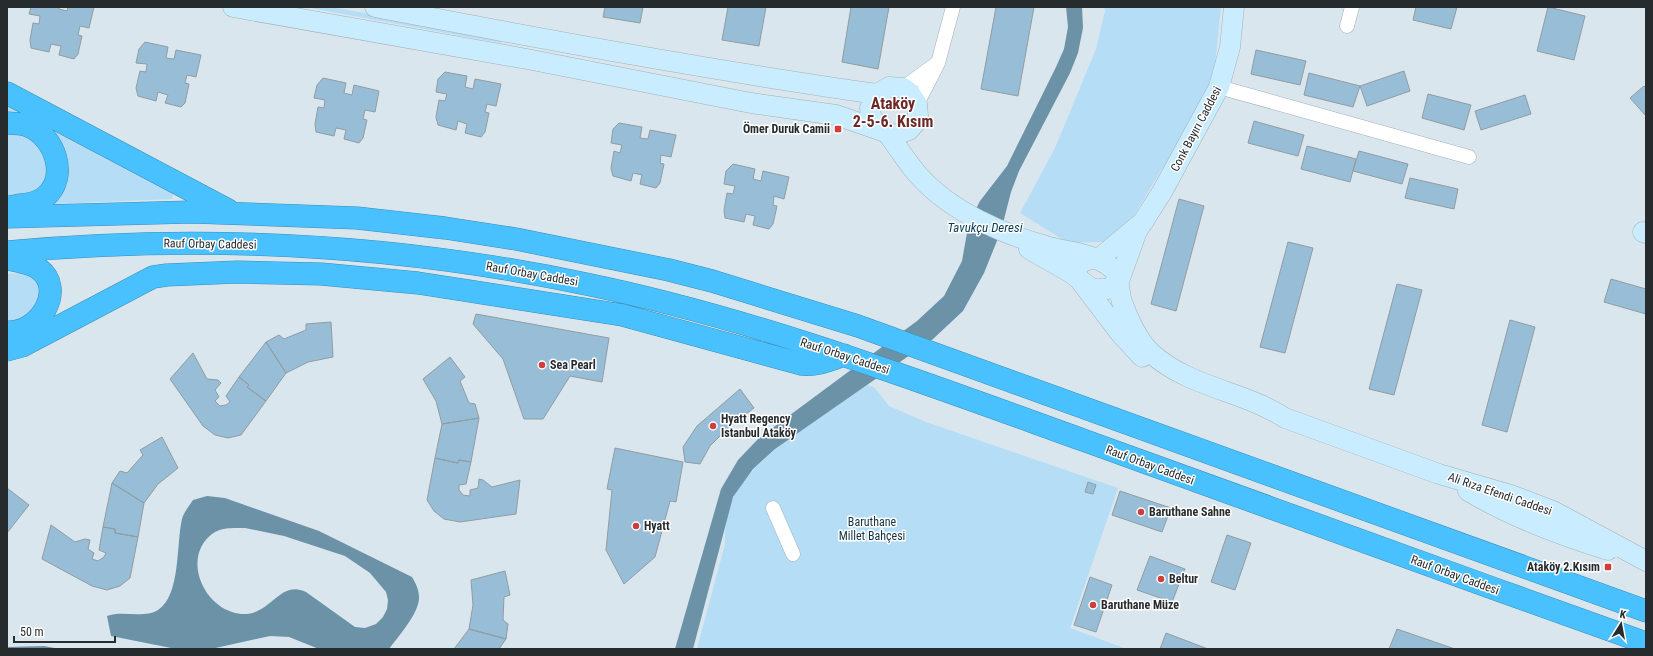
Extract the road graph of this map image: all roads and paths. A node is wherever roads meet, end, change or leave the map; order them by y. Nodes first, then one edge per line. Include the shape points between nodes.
1 (233, 7) edge
2 (375, 7) edge
3 (953, 7) edge
4 (1234, 7) edge
5 (1352, 7) edge
6 (1347, 26) dead end
7 (508, 34) junction
8 (518, 58) junction
9 (938, 63) junction
10 (756, 76) junction
11 (1219, 87) junction
12 (903, 88) junction
13 (7, 93) edge
14 (877, 94) junction
15 (751, 103) junction
16 (917, 104) junction
17 (7, 123) edge
18 (909, 130) junction
19 (883, 131) junction
20 (1469, 157) dead end
21 (920, 177) junction
22 (7, 208) edge
23 (232, 212) junction
24 (7, 218) edge
25 (1144, 221) junction
26 (1001, 231) junction
27 (253, 245) junction
28 (7, 252) edge
29 (1092, 258) junction
30 (7, 259) edge
31 (370, 279) junction
32 (1119, 281) junction
33 (1082, 283) junction
34 (7, 332) edge
35 (7, 350) edge
36 (844, 355) junction
37 (1285, 418) junction
38 (773, 508) dead end
39 (793, 554) dead end
40 (1646, 561) edge
41 (1646, 611) edge
42 (1646, 643) edge

1 - 8 street
2 - 7 street
3 - 9 street
4 - 11 street, Conk Bayırı Caddesi via 1230,47
5 - 6 street
7 - 8 street
7 - 10 street
8 - 15 street
9 - 12 street
9 - 16 street
10 - 14 street
10 - 15 street
11 - 20 street
11 - 25 street, Conk Bayırı Caddesi
12 - 14 street via 889,87
12 - 16 street
13 - 23 highway
14 - 19 street via 870,108 871,116
15 - 19 street via 836,116
16 - 18 street via 918,116
17 - 22 highway via 29,126 47,140 53,148 57,169 54,185 46,197 31,204
18 - 19 street via 901,134
18 - 21 street
19 - 21 street
21 - 26 street via 972,217
23 - 24 highway via 137,212
23 - 41 highway via 357,218 523,240 627,260 712,281 858,326
25 - 29 street, Conk Bayırı Caddesi via 1102,256
25 - 32 street, Conk Bayırı Caddesi via 1137,231
26 - 29 street
26 - 33 street
27 - 28 highway, Rauf Orbay Caddesi via 153,243 69,246
27 - 31 highway via 285,258 340,267
27 - 36 highway, Rauf Orbay Caddesi via 435,259 583,283 699,310
29 - 32 street via 1111,267
29 - 33 street via 1076,268
30 - 34 highway via 39,269 48,278 50,288 47,306 42,316 26,329
31 - 35 highway via 321,274 238,272 153,277 22,346
31 - 36 highway via 418,283 622,316 801,364 821,363
32 - 33 street via 1108,289 1092,289
32 - 37 street via 1121,301 1149,351 1193,378 1269,408
33 - 37 street via 1120,333 1157,372 1220,401 1268,418
36 - 42 highway, Rauf Orbay Caddesi
37 - 40 street, Ali Rıza Efendi Caddesi via 1439,474 1511,495 1553,511
38 - 39 street

